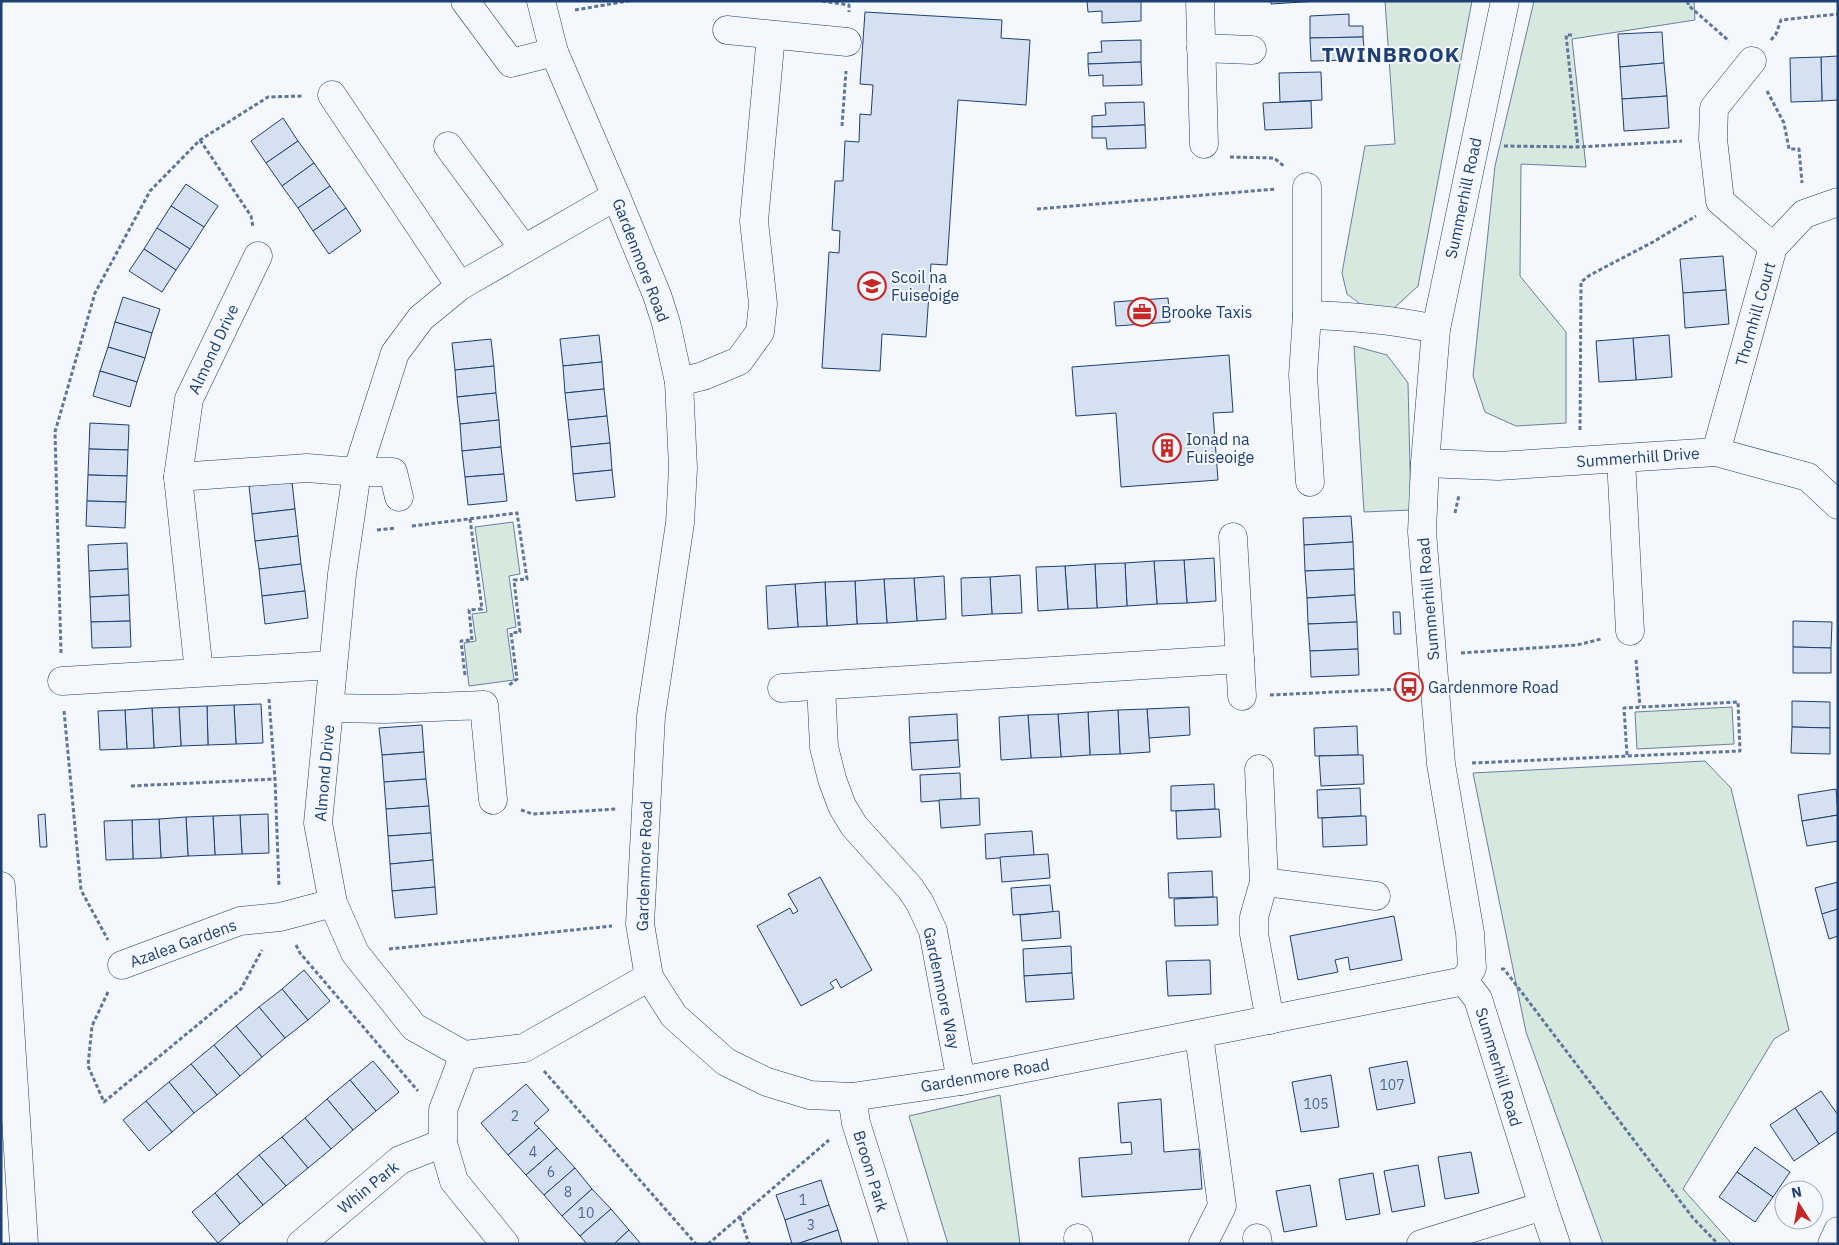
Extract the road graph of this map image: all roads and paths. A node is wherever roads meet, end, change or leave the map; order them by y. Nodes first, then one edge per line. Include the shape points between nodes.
1 (465, 1) edge
2 (628, 1) edge
3 (1200, 1) edge
4 (1505, 1) edge
5 (1688, 1) edge
6 (544, 10) edge
7 (1838, 14) edge
8 (728, 30) dead end
9 (1572, 34) dead end
10 (771, 35) junction
11 (847, 42) dead end
12 (1201, 48) junction
13 (1252, 50) dead end
14 (554, 52) junction
15 (1752, 62) junction
16 (332, 95) joint
17 (1713, 139) junction
18 (200, 140) junction
19 (1204, 144) joint
20 (448, 146) dead end
21 (1473, 146) junction
22 (1578, 146) junction
23 (1307, 187) junction
24 (616, 196) junction
25 (1720, 201) junction
26 (1838, 202) edge
27 (1037, 209) dead end
28 (1804, 214) junction
29 (1773, 248) junction
30 (524, 249) junction
31 (258, 256) joint
32 (460, 286) junction
33 (1307, 315) junction
34 (1436, 329) junction
35 (679, 382) junction
36 (1716, 452) junction
37 (1621, 458) junction
38 (1580, 461) junction
39 (1425, 463) junction
40 (357, 472) junction
41 (178, 477) junction
42 (1310, 482) dead end
43 (399, 497) dead end
44 (1838, 505) edge
45 (470, 519) junction
46 (348, 535) junction
47 (1233, 537) dead end
48 (1630, 631) junction
49 (1452, 654) dead end
50 (1240, 659) junction
51 (198, 662) junction
52 (333, 665) junction
53 (62, 681) junction
54 (821, 686) junction
55 (782, 688) dead end
56 (1399, 690) dead end
57 (1242, 696) joint
58 (476, 706) junction
59 (1640, 706) junction
60 (330, 708) junction
61 (1627, 755) junction
62 (1441, 764) junction
63 (1258, 768) dead end
64 (275, 779) dead end
65 (131, 786) dead end
66 (492, 800) joint
67 (646, 807) junction
68 (1264, 882) junction
69 (1, 886) edge
70 (1376, 896) dead end
71 (332, 903) junction
72 (280, 917) junction
73 (640, 924) junction
74 (355, 953) junction
75 (122, 965) junction
76 (1468, 974) junction
77 (649, 977) junction
78 (1270, 1020) junction
79 (1199, 1035) junction
80 (524, 1048) junction
81 (464, 1055) junction
82 (961, 1081) junction
83 (854, 1106) junction
84 (443, 1143) junction
85 (1543, 1206) junction
86 (740, 1217) junction
87 (1838, 1231) edge
88 (24, 1244) edge
89 (300, 1244) edge
90 (505, 1244) edge
91 (696, 1244) edge
92 (708, 1244) edge
93 (749, 1244) edge
94 (894, 1244) edge
95 (1204, 1244) edge
96 (1421, 1244) edge
97 (1556, 1244) edge
98 (1718, 1244) edge
99 (1832, 1244) edge

1 - 14 street via 511,63
2 - 6 path via 578,9
3 - 12 street
4 - 21 street, Summerhill Road
5 - 15 path via 1688,5
6 - 14 street, Gardenmore Road
7 - 15 path via 1781,20 1776,34
8 - 10 street
9 - 22 path via 1566,35
10 - 11 street
10 - 35 street via 754,221 763,304 760,332 739,361
12 - 13 street
12 - 19 street
14 - 24 street, Gardenmore Road
15 - 17 street via 1714,108
15 - 28 path via 1784,123 1788,149 1799,149
16 - 18 path via 268,97
16 - 32 street
17 - 22 path
17 - 25 street
18 - 31 path via 251,216
18 - 53 path via 150,191 95,293 55,432
19 - 23 path via 1223,157 1274,158
20 - 30 street
21 - 22 path
21 - 34 street, Summerhill Road
23 - 27 path
23 - 33 street
24 - 30 street, Almond Drive
24 - 35 street, Gardenmore Road via 657,295
25 - 29 street, Thornhill Court
25 - 38 path via 1581,282
26 - 28 street
28 - 29 street
29 - 36 street, Thornhill Court
30 - 32 street, Almond Drive
31 - 41 street, Almond Drive via 189,399
32 - 40 street, Almond Drive via 421,318 395,353
33 - 34 street via 1343,316
33 - 42 street via 1303,375
34 - 39 street, Summerhill Road
35 - 67 street, Gardenmore Road via 683,468 680,523 651,716
36 - 37 street, Summerhill Drive
36 - 44 street, Summerhill Drive via 1808,477
37 - 38 street, Summerhill Drive
37 - 48 street
38 - 39 street, Summerhill Drive via 1498,466
39 - 62 street, Summerhill Road via 1422,532
40 - 41 street via 307,468
40 - 43 street via 393,472
40 - 46 street, Almond Drive
41 - 51 street, Almond Drive
45 - 46 path
45 - 58 path via 482,609 469,610 472,640 461,641
45 - 58 path via 517,513 527,579 514,580 520,632 511,633 517,679
46 - 52 street, Almond Drive
47 - 50 street
48 - 49 path via 1577,645
48 - 59 path
50 - 54 street
50 - 57 street
51 - 52 street
51 - 53 street
52 - 60 street, Almond Drive
53 - 75 path via 81,890
54 - 55 street
54 - 82 street, Gardenmore Way via 824,747 842,806 854,826 910,888 933,931
56 - 57 path
58 - 60 street via 385,710
58 - 66 street
59 - 61 path via 1624,708
59 - 61 path via 1738,702 1740,751
60 - 71 street, Almond Drive via 318,823
61 - 62 path
62 - 76 street, Summerhill Road via 1466,908
63 - 68 street
64 - 65 path
66 - 67 path via 533,814
67 - 73 street, Gardenmore Road
68 - 70 street
68 - 78 street via 1254,917 1254,934
69 - 88 street
71 - 72 street, Azalea Gardens
71 - 74 street, Almond Drive
72 - 75 street, Azalea Gardens via 240,921
72 - 75 path via 241,989 104,1102 88,1066 92,1026
73 - 74 path
73 - 77 street, Gardenmore Road
74 - 81 street, Almond Drive via 414,1027
76 - 78 street, Gardenmore Road
76 - 85 street, Summerhill Road
76 - 98 path via 1504,969 1693,1218
77 - 80 street
77 - 83 street, Gardenmore Road via 674,1016 726,1062 767,1082
78 - 79 street, Gardenmore Road
79 - 82 street, Gardenmore Road
79 - 95 street via 1222,1206
80 - 81 street
80 - 91 path
81 - 84 street via 443,1110
82 - 83 street, Gardenmore Road
83 - 86 path
83 - 94 street, Broom Park
84 - 89 street, Whin Park via 400,1160
84 - 90 street via 454,1181
85 - 96 street
85 - 97 street, Summerhill Road
86 - 92 path
86 - 93 path
87 - 99 street

